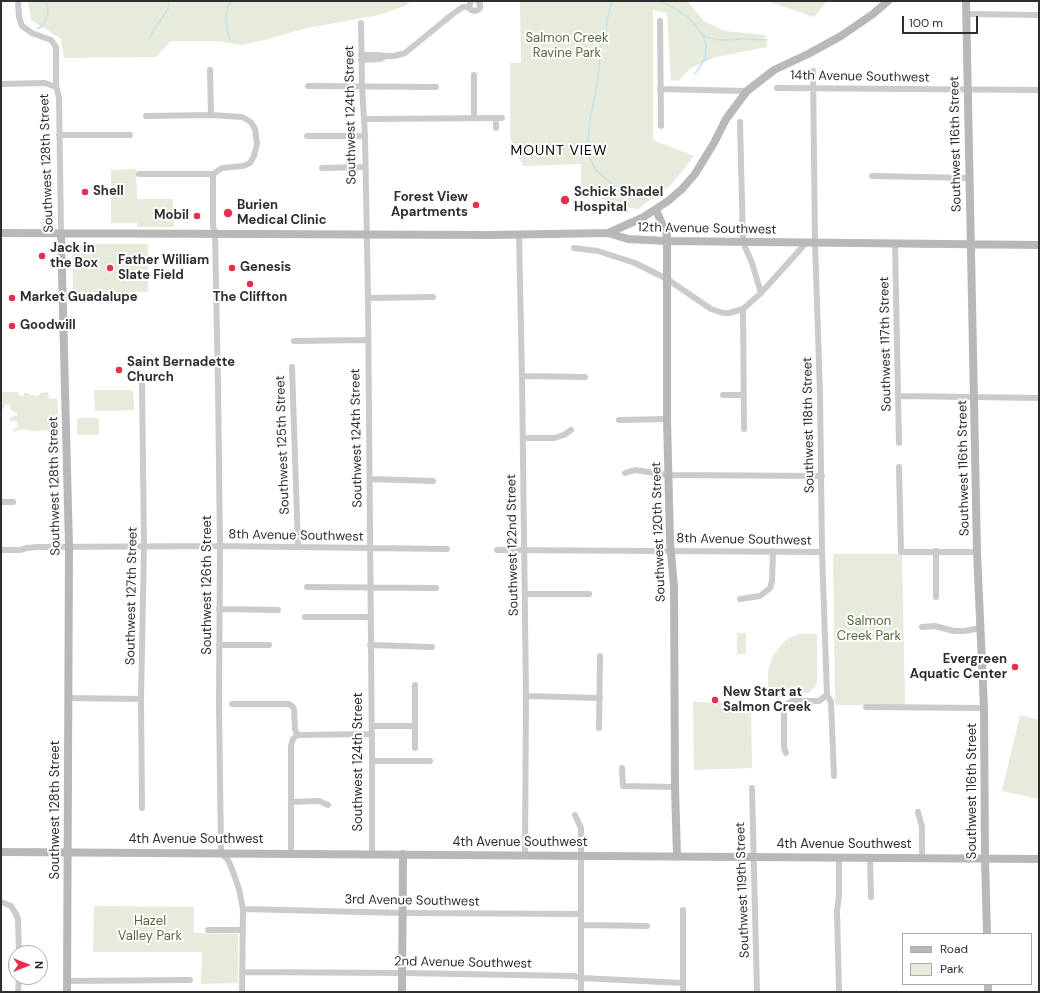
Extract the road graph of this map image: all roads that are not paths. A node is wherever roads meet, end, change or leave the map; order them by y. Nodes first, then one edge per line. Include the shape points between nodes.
1 (18, 1) edge
2 (478, 1) edge
3 (888, 1) edge
4 (966, 1) edge
5 (470, 4) edge
6 (966, 14) junction
7 (1039, 14) edge
8 (660, 21) dead end
9 (361, 23) dead end
10 (362, 57) junction
11 (210, 70) dead end
12 (813, 72) dead end
13 (474, 75) dead end
14 (1, 84) edge
15 (308, 86) dead end
16 (362, 86) junction
17 (56, 87) junction
18 (436, 87) dead end
19 (777, 88) dead end
20 (813, 88) junction
21 (660, 89) junction
22 (967, 89) junction
23 (1039, 90) edge
24 (747, 91) junction
25 (211, 115) junction
26 (146, 116) dead end
27 (474, 118) junction
28 (364, 119) junction
29 (740, 122) dead end
30 (661, 126) dead end
31 (496, 128) dead end
32 (59, 135) junction
33 (130, 135) dead end
34 (307, 136) dead end
35 (365, 136) junction
36 (322, 168) dead end
37 (365, 168) junction
38 (139, 174) dead end
39 (212, 174) junction
40 (872, 176) dead end
41 (969, 178) junction
42 (656, 210) junction
43 (61, 233) junction
44 (608, 233) junction
45 (1, 234) edge
46 (214, 234) junction
47 (366, 235) junction
48 (519, 235) junction
49 (667, 241) junction
50 (742, 242) junction
51 (806, 243) junction
52 (815, 243) junction
53 (895, 244) junction
54 (970, 245) junction
55 (1039, 245) edge
56 (574, 248) dead end
57 (667, 280) junction
58 (761, 292) junction
59 (433, 297) dead end
60 (368, 298) junction
61 (743, 309) junction
62 (368, 340) junction
63 (294, 341) dead end
64 (292, 367) dead end
65 (522, 376) junction
66 (585, 377) dead end
67 (142, 384) dead end
68 (723, 395) dead end
69 (744, 395) junction
70 (898, 396) junction
71 (974, 398) junction
72 (1039, 398) edge
73 (667, 419) junction
74 (619, 420) dead end
75 (744, 429) dead end
76 (571, 430) dead end
77 (523, 438) junction
78 (899, 443) dead end
79 (899, 467) dead end
80 (625, 473) dead end
81 (668, 474) junction
82 (822, 476) junction
83 (370, 479) junction
84 (433, 481) dead end
85 (1, 502) edge
86 (13, 502) dead end
87 (144, 546) junction
88 (220, 546) junction
89 (298, 546) junction
90 (69, 547) junction
91 (370, 548) junction
92 (447, 549) dead end
93 (1, 550) edge
94 (497, 550) dead end
95 (524, 550) junction
96 (670, 550) junction
97 (773, 551) junction
98 (936, 551) junction
99 (822, 552) junction
100 (977, 552) junction
101 (307, 587) dead end
102 (370, 587) junction
103 (436, 588) dead end
104 (525, 594) junction
105 (589, 594) dead end
106 (936, 597) dead end
107 (740, 599) dead end
108 (219, 609) junction
109 (278, 610) dead end
110 (304, 617) dead end
111 (370, 617) junction
112 (922, 627) dead end
113 (981, 628) junction
114 (219, 645) junction
115 (269, 645) dead end
116 (370, 645) junction
117 (432, 647) dead end
118 (600, 656) dead end
119 (415, 685) dead end
120 (827, 695) junction
121 (526, 696) junction
122 (68, 698) junction
123 (600, 698) junction
124 (141, 699) junction
125 (232, 704) dead end
126 (866, 707) dead end
127 (984, 708) junction
128 (372, 726) junction
129 (415, 726) junction
130 (599, 728) dead end
131 (372, 734) junction
132 (297, 735) junction
133 (415, 748) dead end
134 (786, 753) dead end
135 (372, 761) junction
136 (430, 761) dead end
137 (622, 768) dead end
138 (834, 776) dead end
139 (675, 787) junction
140 (752, 788) dead end
141 (291, 802) junction
142 (328, 805) dead end
143 (142, 808) dead end
144 (918, 812) dead end
145 (575, 815) dead end
146 (1, 852) edge
147 (68, 852) junction
148 (221, 853) junction
149 (292, 853) junction
150 (372, 854) junction
151 (403, 854) junction
152 (525, 855) junction
153 (581, 855) junction
154 (677, 856) junction
155 (754, 856) junction
156 (839, 857) junction
157 (870, 857) junction
158 (922, 858) junction
159 (985, 859) junction
160 (1039, 859) edge
161 (871, 897) dead end
162 (1, 902) edge
163 (243, 909) junction
164 (683, 910) dead end
165 (402, 913) junction
166 (581, 914) junction
167 (582, 925) junction
168 (647, 926) dead end
169 (208, 930) dead end
170 (242, 930) junction
171 (987, 933) edge
172 (19, 945) edge
173 (242, 972) junction
174 (402, 973) junction
175 (581, 978) junction
176 (190, 980) dead end
177 (67, 981) junction
178 (683, 983) junction
179 (67, 992) edge
180 (242, 992) edge
181 (402, 992) edge
182 (581, 992) edge
183 (684, 992) edge
184 (758, 992) edge
185 (839, 992) edge

1 - 17 street, Southwest 128th Street via 22,26 32,34 51,40 56,47
2 - 5 street via 478,10 472,11
3 - 24 street via 853,29 774,70
4 - 6 street, Southwest 116th Street
5 - 10 street via 454,13 400,55 380,59
6 - 7 street
6 - 22 street, Southwest 116th Street
8 - 21 street
9 - 10 street, Southwest 124th Street
10 - 16 street, Southwest 124th Street
11 - 25 street
12 - 20 street, Southwest 118th Street
13 - 27 street
14 - 17 street via 45,83
15 - 16 street
16 - 18 street
16 - 28 street, Southwest 124th Street
17 - 32 street, Southwest 128th Street
19 - 20 street, 14th Avenue Southwest
20 - 22 street, 14th Avenue Southwest
20 - 52 street, Southwest 118th Street
21 - 24 street
21 - 30 street
22 - 23 street, 14th Avenue Southwest
22 - 41 street, Southwest 116th Street
24 - 42 street via 726,119 695,174
25 - 26 street
25 - 39 street via 246,118 255,129 256,138 255,151 250,163 222,168
27 - 28 street
27 - 31 street via 499,118
28 - 35 street, Southwest 124th Street
29 - 50 street
32 - 33 street
32 - 43 street, Southwest 128th Street
34 - 35 street
35 - 37 street, Southwest 124th Street
36 - 37 street
37 - 47 street, Southwest 124th Street
38 - 39 street
39 - 46 street, Southwest 126th Street
40 - 41 street
41 - 54 street, Southwest 116th Street
42 - 44 street
42 - 49 street, Southwest 120th Street via 666,230
43 - 45 street
43 - 46 street
43 - 90 street, Southwest 128th Street
44 - 48 street
44 - 49 street, 12th Avenue Southwest via 628,239
46 - 47 street
46 - 88 street, Southwest 126th Street
47 - 48 street
47 - 60 street, Southwest 124th Street
48 - 65 street, Southwest 122nd Street
49 - 50 street, 12th Avenue Southwest
49 - 57 street, Southwest 120th Street
50 - 51 street, 12th Avenue Southwest
50 - 58 street
51 - 52 street, 12th Avenue Southwest
51 - 58 street
52 - 53 street, 12th Avenue Southwest
52 - 82 street, Southwest 118th Street
53 - 54 street, 12th Avenue Southwest
53 - 70 street, Southwest 117th Street
54 - 55 street, 12th Avenue Southwest
54 - 71 street, Southwest 116th Street
56 - 57 street via 598,250 622,258
57 - 61 street via 711,309 729,313
57 - 73 street, Southwest 120th Street
58 - 61 street
59 - 60 street
60 - 62 street, Southwest 124th Street
61 - 69 street
62 - 63 street
62 - 83 street, Southwest 124th Street
64 - 89 street, Southwest 125th Street
65 - 66 street
65 - 77 street, Southwest 122nd Street
67 - 87 street, Southwest 127th Street
68 - 69 street
69 - 75 street
70 - 71 street
70 - 78 street, Southwest 117th Street
71 - 72 street
71 - 100 street, Southwest 116th Street
73 - 74 street
73 - 81 street, Southwest 120th Street
76 - 77 street via 559,437
77 - 95 street, Southwest 122nd Street
79 - 98 street via 901,552
80 - 81 street via 635,470
81 - 82 street
81 - 96 street, Southwest 120th Street
82 - 99 street, Southwest 118th Street
83 - 84 street
83 - 91 street, Southwest 124th Street
85 - 86 street
87 - 88 street, 8th Avenue Southwest
87 - 90 street, 8th Avenue Southwest
87 - 124 street, Southwest 127th Street
88 - 89 street, 8th Avenue Southwest
88 - 108 street, Southwest 126th Street
89 - 91 street, 8th Avenue Southwest
90 - 93 street, 8th Avenue Southwest
90 - 122 street, Southwest 128th Street
91 - 92 street, 8th Avenue Southwest
91 - 102 street, Southwest 124th Street
94 - 95 street, 8th Avenue Southwest
95 - 96 street, 8th Avenue Southwest
95 - 104 street, Southwest 122nd Street
96 - 97 street, 8th Avenue Southwest
96 - 139 street, Southwest 120th Street via 674,587
97 - 99 street, 8th Avenue Southwest
97 - 107 street via 770,588 760,596
98 - 100 street
98 - 106 street
99 - 120 street, Southwest 118th Street
100 - 113 street, Southwest 116th Street
101 - 102 street
102 - 103 street
102 - 111 street, Southwest 124th Street
104 - 105 street
104 - 121 street, Southwest 122nd Street
108 - 109 street
108 - 114 street, Southwest 126th Street
110 - 111 street
111 - 116 street, Southwest 124th Street
112 - 113 street via 935,626 954,631
113 - 127 street, Southwest 116th Street
114 - 115 street
114 - 148 street, Southwest 126th Street
116 - 117 street
116 - 128 street, Southwest 124th Street
118 - 123 street
119 - 129 street
120 - 134 street via 819,701 792,702 784,708
120 - 138 street, Southwest 118th Street via 831,702
121 - 123 street
121 - 152 street, Southwest 122nd Street
122 - 124 street
122 - 147 street, Southwest 128th Street
123 - 130 street
124 - 143 street, Southwest 127th Street
125 - 132 street via 289,704 294,709
126 - 127 street
127 - 159 street, Southwest 116th Street
128 - 129 street
128 - 131 street, Southwest 124th Street
129 - 133 street
131 - 132 street
131 - 135 street, Southwest 124th Street
132 - 141 street via 291,746
135 - 136 street
135 - 150 street, Southwest 124th Street
137 - 139 street via 623,786
139 - 154 street, Southwest 120th Street
140 - 155 street, Southwest 119th Street
141 - 142 street via 319,801
141 - 149 street
144 - 158 street via 922,827
145 - 153 street via 581,828
146 - 147 street, 4th Avenue Southwest
147 - 148 street, 4th Avenue Southwest
147 - 177 street, Southwest 128th Street
148 - 149 street, 4th Avenue Southwest
148 - 163 street via 232,869
149 - 150 street, 4th Avenue Southwest
150 - 151 street, 4th Avenue Southwest
151 - 152 street, 4th Avenue Southwest
151 - 165 street
152 - 153 street, 4th Avenue Southwest
153 - 154 street, 4th Avenue Southwest
153 - 166 street
154 - 155 street, 4th Avenue Southwest
155 - 156 street, 4th Avenue Southwest
155 - 184 street, Southwest 119th Street
156 - 157 street, 4th Avenue Southwest
156 - 185 street
157 - 158 street, 4th Avenue Southwest
157 - 161 street
158 - 159 street, 4th Avenue Southwest
159 - 160 street, 4th Avenue Southwest
159 - 171 street, Southwest 116th Street
162 - 172 street via 11,906 16,914
163 - 165 street, 3rd Avenue Southwest
163 - 170 street
164 - 178 street
165 - 166 street, 3rd Avenue Southwest
165 - 174 street
166 - 167 street
167 - 168 street
167 - 175 street
169 - 170 street
170 - 173 street
173 - 174 street, 2nd Avenue Southwest
173 - 180 street
174 - 175 street, 2nd Avenue Southwest
174 - 181 street
175 - 178 street, 2nd Avenue Southwest
175 - 182 street
176 - 177 street
177 - 179 street, Southwest 128th Street
178 - 183 street

